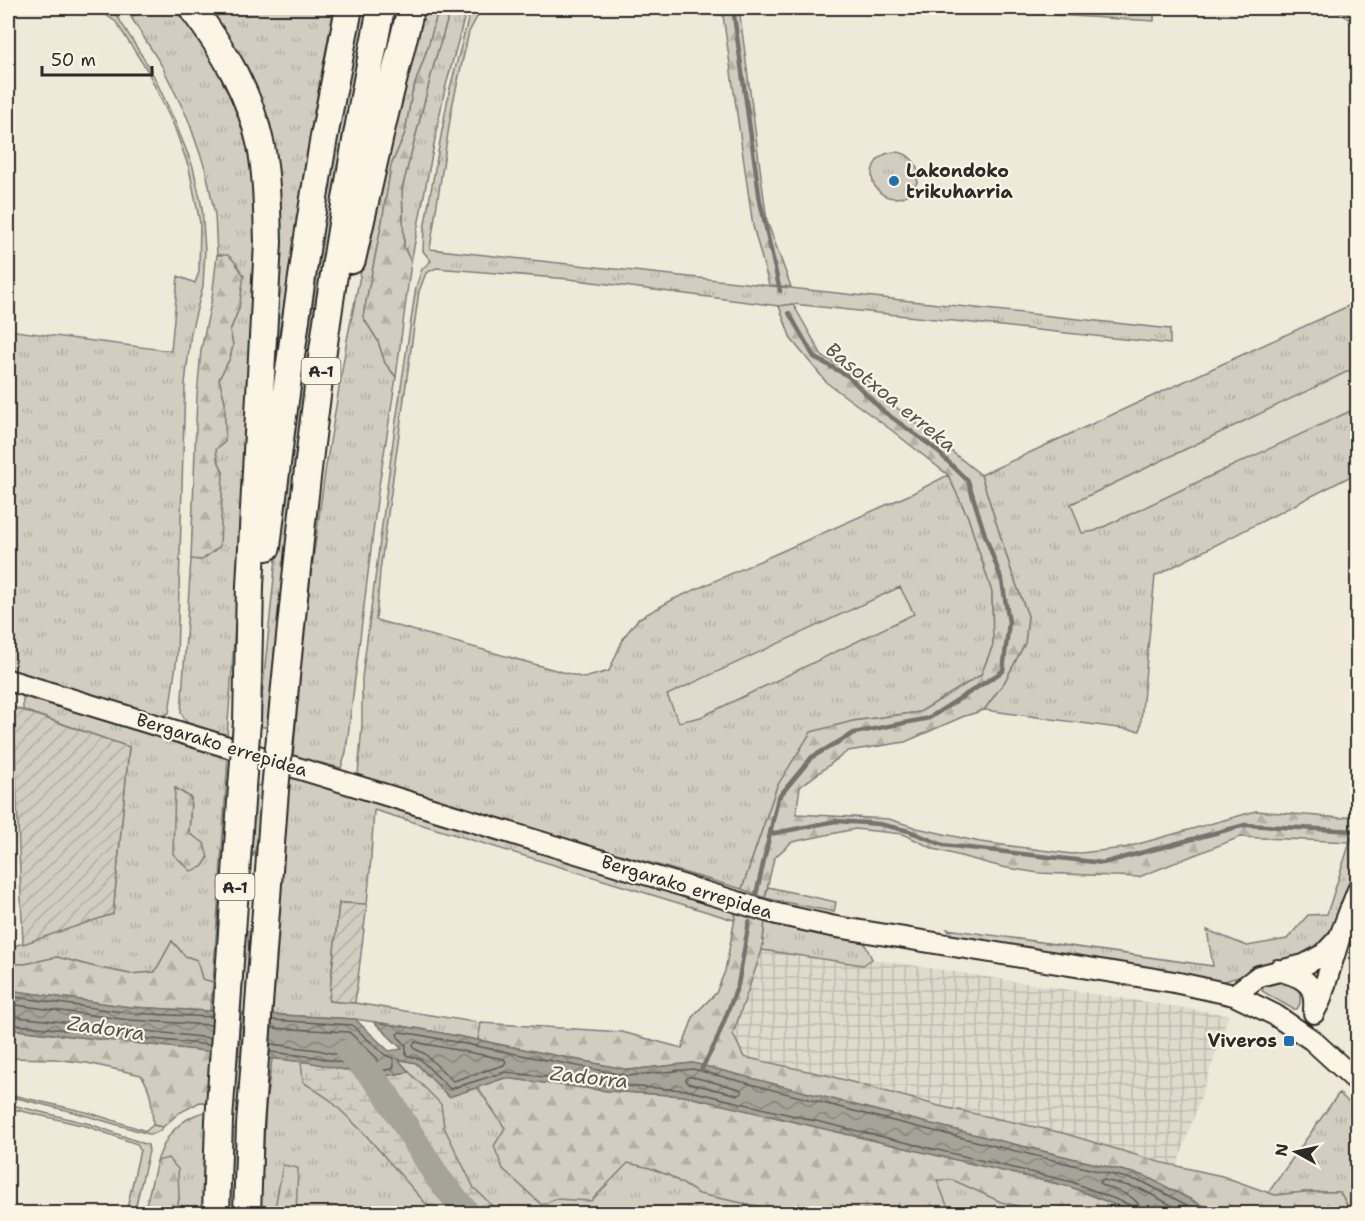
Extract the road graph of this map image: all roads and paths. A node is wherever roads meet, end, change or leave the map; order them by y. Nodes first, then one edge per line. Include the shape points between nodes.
1 (192, 8) edge
2 (349, 8) edge
3 (381, 8) edge
4 (411, 8) edge
5 (309, 460) junction
6 (8, 680) edge
7 (247, 722) junction
8 (1358, 890) edge
9 (1340, 936) junction
10 (1278, 970) junction
11 (1234, 995) junction
12 (1314, 1012) junction
13 (1312, 1040) junction
14 (1358, 1082) edge
15 (216, 1214) edge
16 (247, 1214) edge

1 - 7 highway via 232,67 250,108 261,146 267,192
2 - 7 highway, A-1 via 302,279
3 - 5 highway, A-1 via 333,283
4 - 5 highway
5 - 16 highway, A-1, bridge via 275,790
6 - 11 street, Bergarako errepidea via 777,914
7 - 15 highway, A-1, bridge
8 - 9 street
9 - 10 street via 1315,959
9 - 12 street
10 - 11 street via 1259,976
10 - 12 street via 1308,984 1313,993
11 - 13 street, Bergarako errepidea via 1275,1015
12 - 13 street
13 - 14 street, Bergarako errepidea

